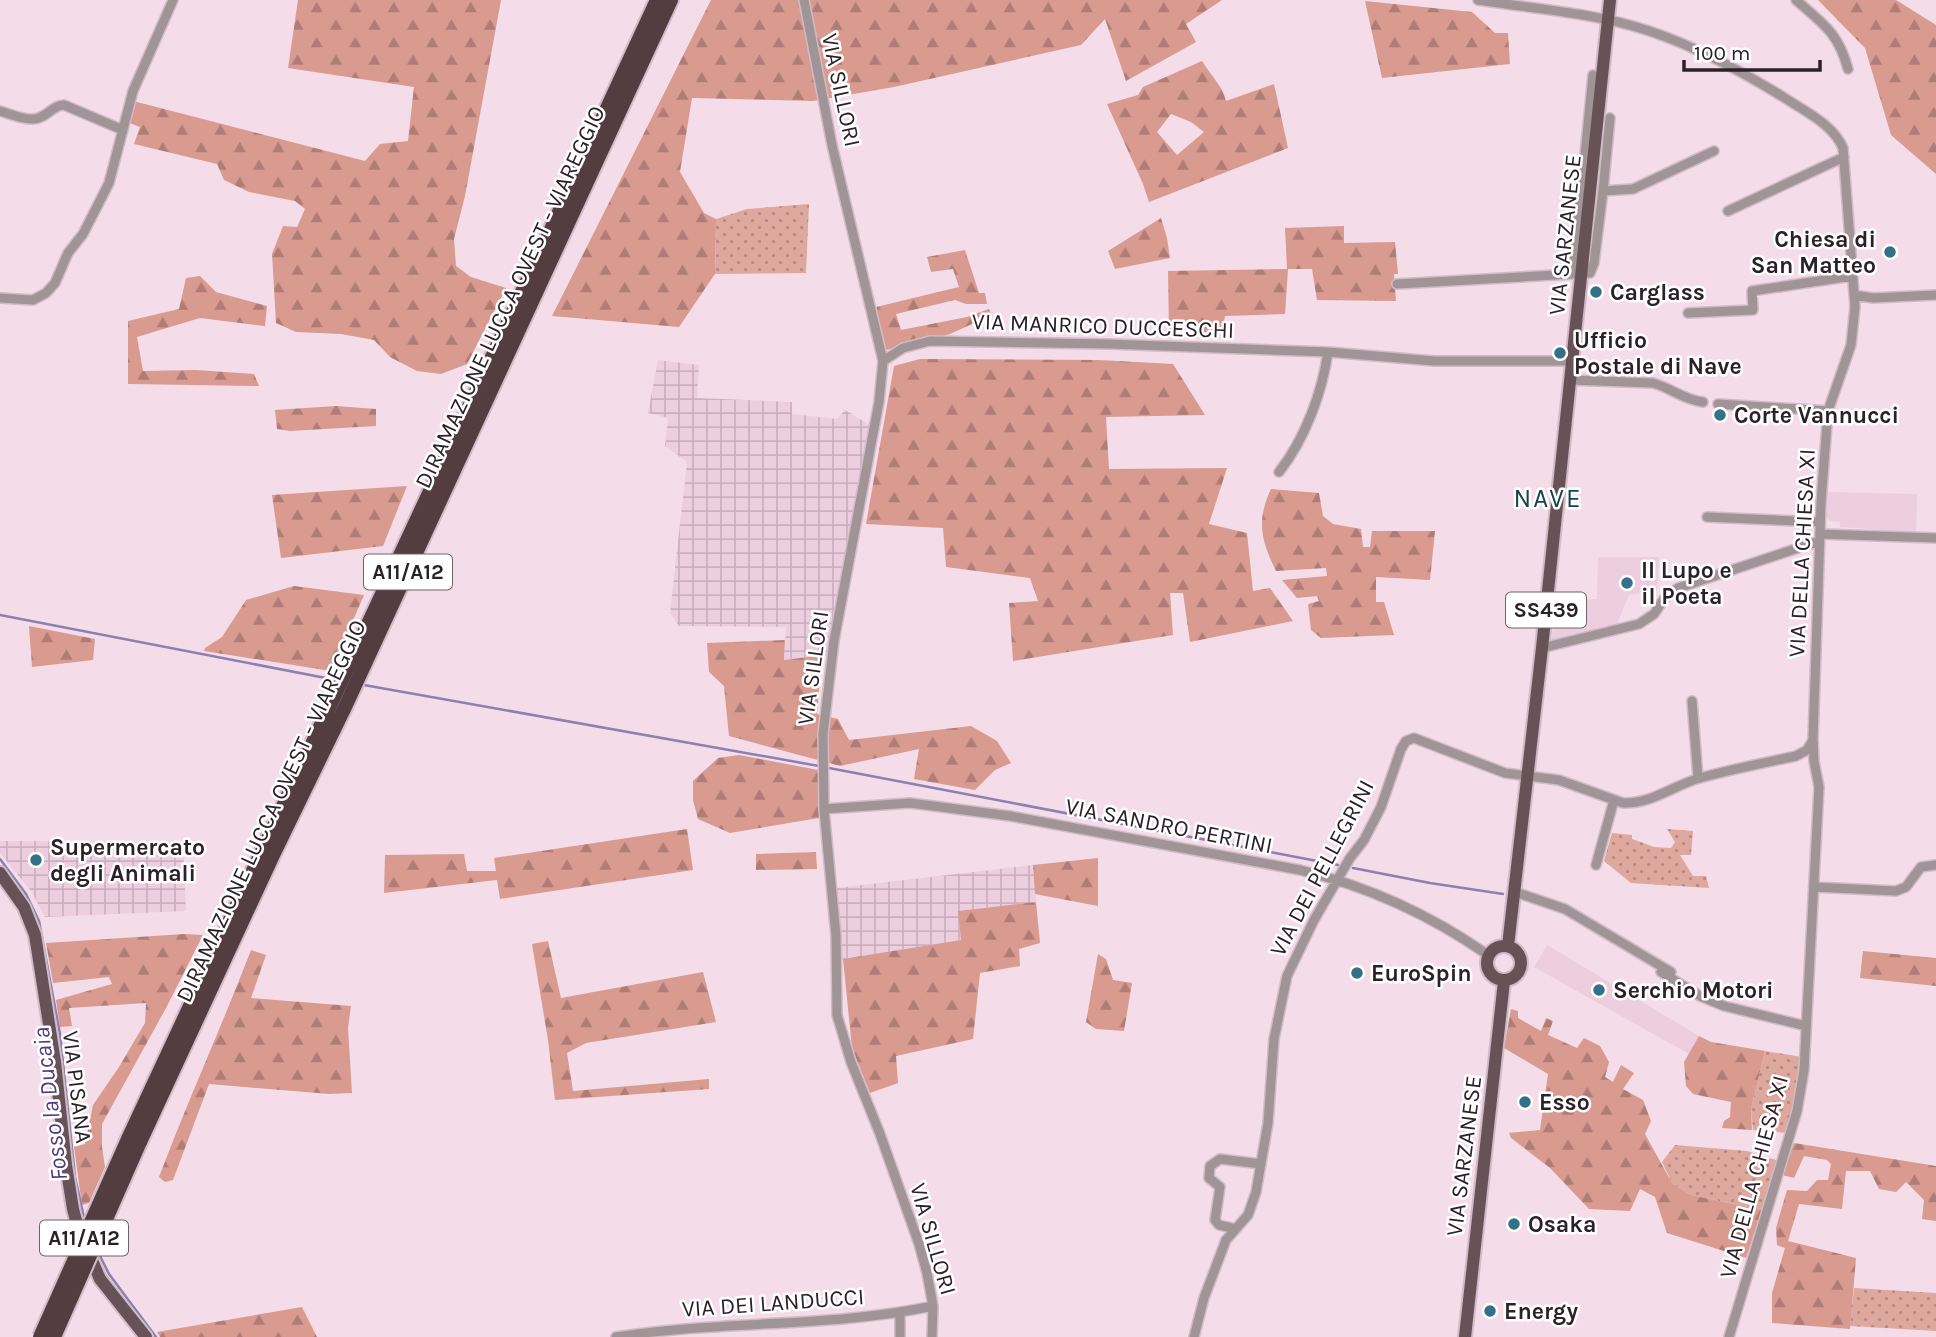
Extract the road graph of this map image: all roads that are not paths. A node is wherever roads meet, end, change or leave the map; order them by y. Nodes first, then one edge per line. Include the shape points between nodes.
1 (173, 0) edge
2 (657, 0) edge
3 (671, 0) edge
4 (804, 0) edge
5 (1479, 0) edge
6 (1610, 0) edge
7 (1796, 0) edge
8 (1608, 20) junction
9 (1848, 69) dead end
10 (1593, 75) dead end
11 (0, 111) edge
12 (1610, 118) dead end
13 (123, 130) junction
14 (1714, 151) dead end
15 (1844, 157) junction
16 (1603, 191) junction
17 (1728, 211) dead end
18 (1577, 274) junction
19 (1852, 276) junction
20 (1397, 284) dead end
21 (1854, 295) junction
22 (1936, 295) edge
23 (0, 298) edge
24 (1688, 313) dead end
25 (1328, 352) junction
26 (1572, 360) junction
27 (883, 361) junction
28 (1570, 380) junction
29 (1703, 402) dead end
30 (1718, 404) dead end
31 (1828, 411) junction
32 (1279, 471) dead end
33 (1707, 517) dead end
34 (1820, 522) junction
35 (1819, 538) junction
36 (1936, 538) edge
37 (1542, 648) junction
38 (1692, 701) dead end
39 (1814, 739) junction
40 (1528, 776) junction
41 (1698, 778) junction
42 (1614, 800) junction
43 (824, 809) junction
44 (1596, 865) dead end
45 (1936, 865) edge
46 (0, 873) edge
47 (1338, 879) junction
48 (1814, 887) junction
49 (1515, 892) junction
50 (1508, 946) junction
51 (1488, 955) junction
52 (1658, 970) dead end
53 (1671, 972) dead end
54 (1504, 981) junction
55 (1806, 1026) junction
56 (134, 1141) junction
57 (1261, 1164) junction
58 (1237, 1229) junction
59 (933, 1306) junction
60 (900, 1313) junction
61 (40, 1337) edge
62 (54, 1337) edge
63 (146, 1337) edge
64 (616, 1337) edge
65 (900, 1337) edge
66 (932, 1337) edge
67 (1194, 1337) edge
68 (1465, 1337) edge
69 (1729, 1337) edge

1 - 13 street via 132,91
2 - 56 highway, DIRAMAZIONE LUCCA OVEST - VIAREGGIO / A11/A12 via 272,828
3 - 56 highway, DIRAMAZIONE LUCCA OVEST - VIAREGGIO / A11/A12 via 351,696
4 - 27 street, VIA SILLORI via 832,145
5 - 8 street, VIA DELLA CHIESA XI
6 - 8 main road, VIA SARZANESE / SS439
7 - 9 street via 1829,28 1842,47
8 - 15 street, VIA DELLA CHIESA XI via 1702,52 1758,82 1838,136
8 - 18 main road, VIA SARZANESE / SS439
10 - 18 street
11 - 13 street via 33,119 58,105
12 - 16 street
13 - 23 street via 109,183 55,283 33,300
14 - 16 street via 1633,189
15 - 17 street
15 - 19 street, VIA DELLA CHIESA XI
16 - 18 street via 1593,269
18 - 20 street
18 - 26 main road, VIA SARZANESE / SS439
19 - 21 street, VIA DELLA CHIESA XI
19 - 24 street via 1752,291 1753,310
21 - 22 street
21 - 31 street, VIA DELLA CHIESA XI via 1851,345
25 - 26 street, VIA MANRICO DUCCESCHI via 1434,361
25 - 27 street, VIA MANRICO DUCCESCHI via 930,341 903,348
25 - 32 street via 1313,407 1293,454
26 - 28 main road, VIA SARZANESE / SS439
27 - 43 street, VIA SILLORI via 834,641 823,734
28 - 29 street via 1653,383
28 - 37 main road, VIA SARZANESE / SS439
30 - 31 street
31 - 34 street, VIA DELLA CHIESA XI
33 - 34 street
34 - 35 street, VIA DELLA CHIESA XI
35 - 36 street
35 - 37 street via 1678,588 1639,624
35 - 39 street, VIA DELLA CHIESA XI
37 - 40 main road, VIA SARZANESE / SS439
38 - 41 street
39 - 41 street via 1807,750 1796,755
39 - 48 street, VIA DELLA CHIESA XI via 1819,787
40 - 42 street via 1559,780
40 - 47 street, VIA DEI PELLEGRINI via 1505,773 1408,739 1381,807
40 - 49 main road, VIA SARZANESE / SS439
41 - 42 street via 1643,803
42 - 44 street
43 - 47 street, VIA SANDRO PERTINI via 909,803 1010,816
43 - 59 street, VIA SILLORI via 836,936 837,1015 919,1244
45 - 48 street via 1921,867 1906,887 1896,891
46 - 63 main road, VIA PISANA via 30,917 35,936 78,1228 100,1279
47 - 51 street, VIA SANDRO PERTINI via 1456,932
47 - 57 street, VIA DEI PELLEGRINI via 1287,976 1274,1038
48 - 55 street, VIA DELLA CHIESA XI
49 - 50 main road, VIA SARZANESE / SS439
49 - 53 street via 1565,909
50 - 51 main road via 1496,947
50 - 54 main road, VIA SARZANESE via 1522,962 1519,973
51 - 54 main road via 1489,972
52 - 55 street via 1724,1006
54 - 68 main road, VIA SARZANESE
55 - 69 street, VIA DELLA CHIESA XI via 1797,1111
56 - 61 highway, DIRAMAZIONE LUCCA OVEST - VIAREGGIO / A11/A12, bridge
56 - 62 highway, DIRAMAZIONE LUCCA OVEST - VIAREGGIO / A11/A12, bridge
57 - 58 street, VIA DEI PELLEGRINI via 1248,1215
57 - 58 street via 1220,1159 1210,1166 1209,1178 1220,1187 1215,1220
58 - 67 street, VIA DEI PELLEGRINI via 1226,1241
59 - 60 street, VIA DEI LANDUCCI
59 - 66 street, VIA SILLORI
60 - 64 street, VIA DEI LANDUCCI
60 - 65 street

